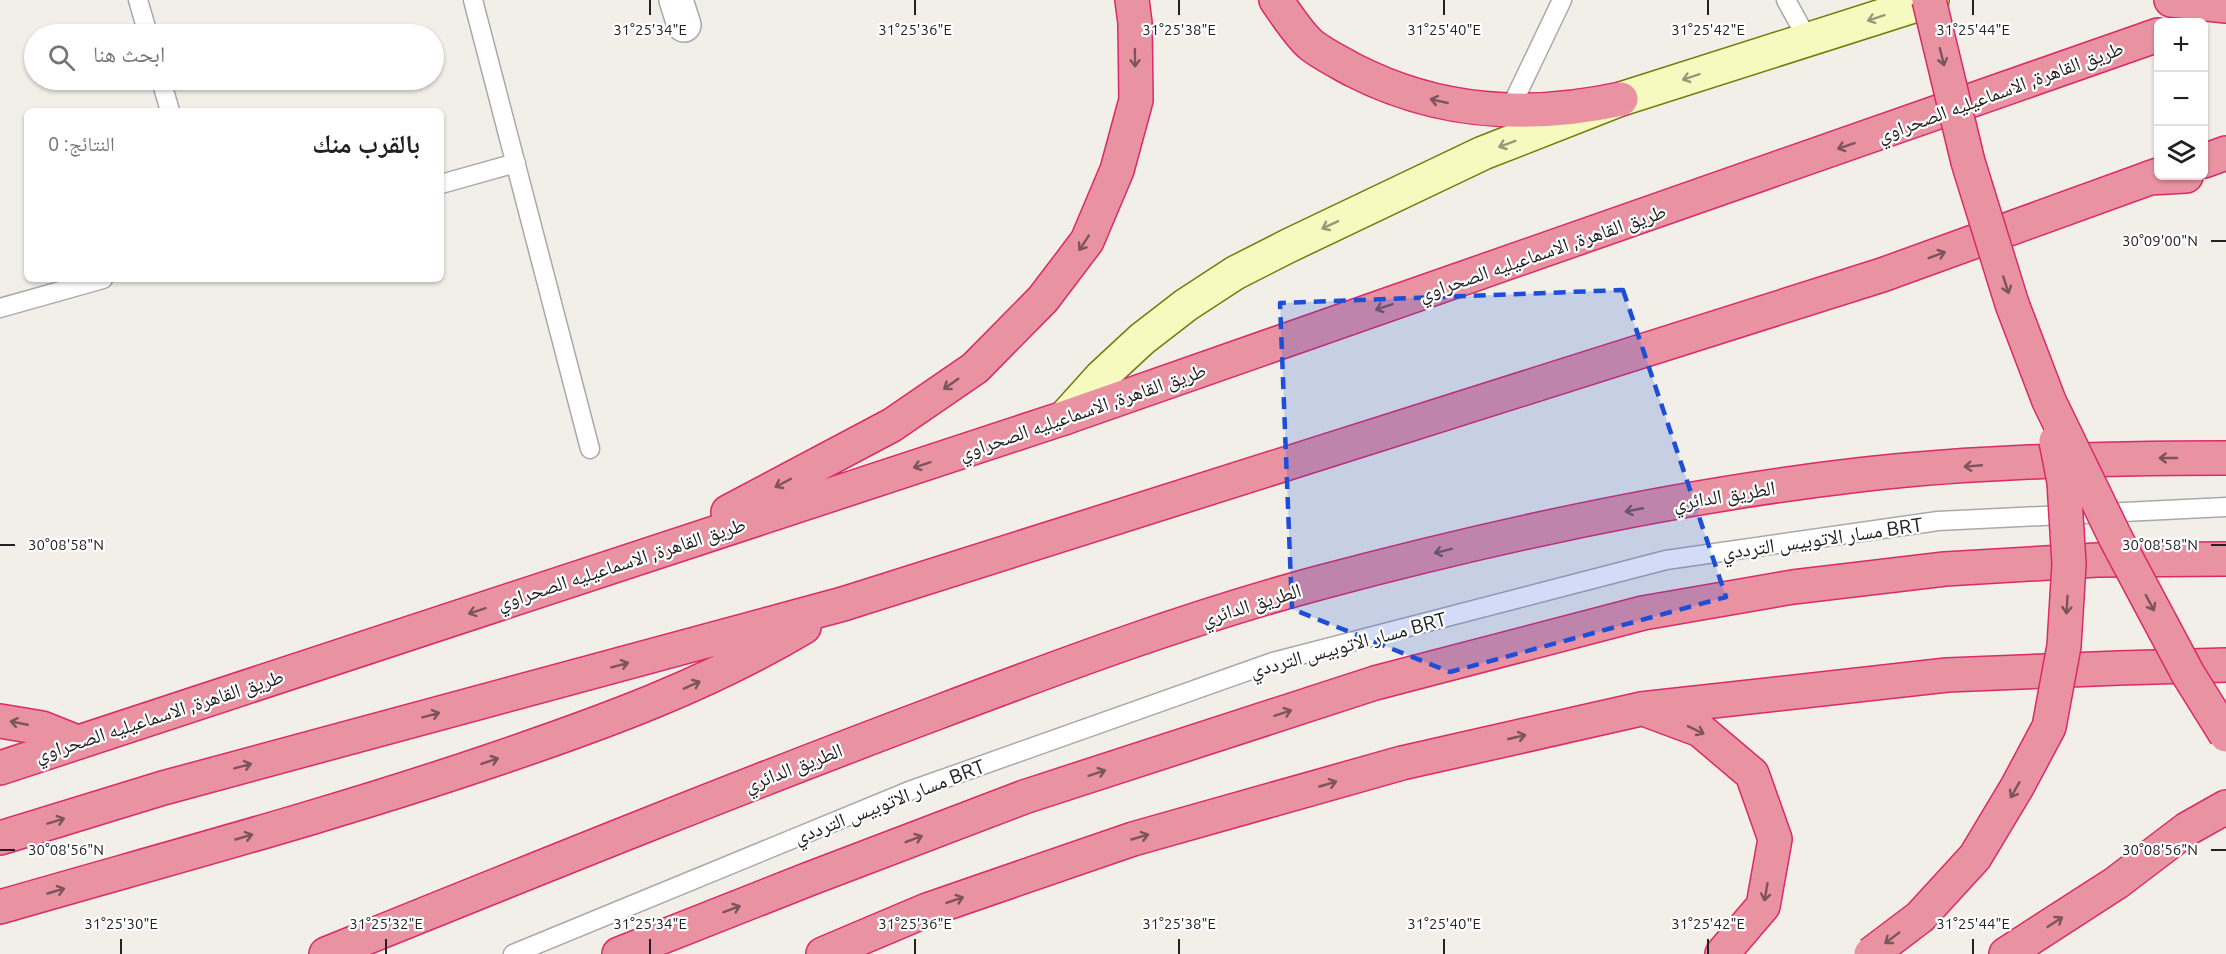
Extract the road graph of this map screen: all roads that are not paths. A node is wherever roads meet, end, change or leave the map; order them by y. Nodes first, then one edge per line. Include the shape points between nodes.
1 (138, 0) edge
2 (473, 0) edge
3 (1132, 0) edge
4 (1276, 0) edge
5 (1562, 0) edge
6 (1786, 0) edge
7 (1931, 0) edge
8 (2171, 0) edge
9 (2226, 6) edge
10 (2226, 11) edge
11 (2206, 18) edge
12 (145, 24) edge
13 (2154, 36) edge
14 (1808, 40) junction
15 (164, 90) edge
16 (1621, 99) junction
17 (169, 108) edge
18 (1509, 111) junction
19 (2226, 153) edge
20 (2208, 159) edge
21 (516, 164) junction
22 (2226, 173) edge
23 (2208, 174) edge
24 (2154, 176) edge
25 (444, 183) edge
26 (92, 282) edge
27 (0, 308) edge
28 (2049, 401) junction
29 (1064, 418) junction
30 (590, 449) dead end
31 (2226, 458) edge
32 (2226, 507) edge
33 (648, 555) junction
34 (2226, 559) edge
35 (843, 604) junction
36 (2226, 666) edge
37 (1641, 709) junction
38 (0, 721) edge
39 (2226, 735) edge
40 (77, 742) junction
41 (0, 768) edge
42 (2226, 807) edge
43 (0, 838) edge
44 (0, 907) edge
45 (326, 954) edge
46 (513, 954) edge
47 (619, 954) edge
48 (824, 954) edge
49 (1722, 954) edge
50 (1871, 954) edge
51 (2006, 954) edge

1 - 12 lane
2 - 21 lane
3 -> 33 highway via 1136,100 1117,170 1087,241 1043,299 975,368 892,425
18 -> 4 highway via 1434,100 1367,77 1310,44
5 - 18 lane
6 - 14 lane
7 -> 14 street
7 -> 28 highway, bridge via 1968,162 2012,304
8 - 9 highway
10 - 11 highway
13 -> 29 highway, طريق القاهرة, الاسماعيليه الصحراوي
14 -> 16 street
15 - 17 lane
16 - 18 highway via 1585,107
16 -> 29 street via 1483,153 1235,273 1142,339
19 - 20 highway
21 - 25 lane
21 - 30 lane
22 - 23 highway
35 -> 24 highway via 1882,275
26 - 27 lane
28 -> 39 highway, bridge via 2116,539 2188,674
28 -> 50 highway, bridge via 2064,482 2069,564 2064,646 2049,727 1975,857 1920,917
29 -> 33 highway, طريق القاهرة, الاسماعيليه الصحراوي
31 -> 45 highway, الطريق الدائري via 1998,464 1860,475 1678,502 1577,522 1318,583 1142,638 936,713 700,803
32 - 46 lane, مسار الاتوبيس الترددي BRT via 1938,521 1666,560 1273,662 909,791
33 -> 40 highway, طريق القاهرة, الاسماعيليه الصحراوي
47 -> 34 highway via 1024,797 1375,683 1643,613 1793,587 1945,570 2097,560
43 -> 35 highway via 163,788
44 -> 35 highway via 395,794 593,726 722,672
36 - 37 highway via 1947,675
48 -> 37 highway via 927,910 1133,839 1402,764
37 -> 49 highway via 1700,730 1752,774 1775,838 1763,906
40 -> 38 highway via 42,728
40 - 41 highway, طريق القاهرة, الاسماعيليه الصحراوي
51 -> 42 highway via 2116,883 2187,829

